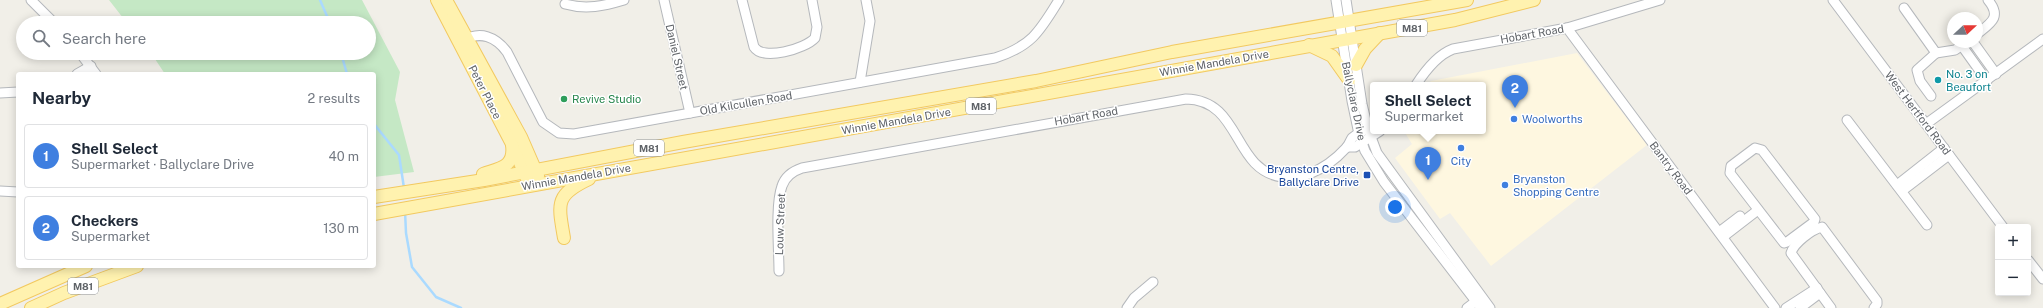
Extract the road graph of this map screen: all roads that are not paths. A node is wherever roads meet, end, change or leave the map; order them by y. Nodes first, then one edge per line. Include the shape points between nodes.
1 (31, 0) edge
2 (437, 0) edge
3 (446, 0) edge
4 (624, 0) edge
5 (664, 0) edge
6 (742, 0) edge
7 (812, 0) edge
8 (866, 0) edge
9 (1060, 0) edge
10 (1336, 0) edge
11 (1346, 0) edge
12 (1467, 0) edge
13 (1534, 0) edge
14 (1660, 0) edge
15 (1833, 0) edge
16 (1988, 0) edge
17 (565, 4) dead end
18 (1904, 8) dead end
19 (47, 16) edge
20 (1344, 22) junction
21 (1567, 28) junction
22 (1983, 29) edge
23 (1380, 33) junction
24 (1347, 39) junction
25 (2043, 39) edge
26 (464, 40) junction
27 (1309, 45) junction
28 (1958, 48) edge
29 (1967, 48) edge
30 (1977, 48) edge
31 (1936, 53) junction
32 (86, 60) edge
33 (1356, 65) junction
34 (91, 66) junction
35 (80, 72) edge
36 (95, 72) edge
37 (1996, 74) junction
38 (1349, 80) junction
39 (1987, 81) junction
40 (860, 82) junction
41 (1418, 82) edge
42 (16, 92) edge
43 (0, 93) edge
44 (1931, 96) dead end
45 (690, 113) junction
46 (1847, 120) dead end
47 (1926, 124) junction
48 (1370, 130) edge
49 (1371, 134) edge
50 (1360, 139) junction
51 (512, 144) junction
52 (1947, 151) junction
53 (530, 171) junction
54 (601, 173) junction
55 (787, 178) joint
56 (534, 184) junction
57 (449, 185) junction
58 (1899, 188) junction
59 (0, 191) edge
60 (16, 192) edge
61 (376, 197) edge
62 (1756, 208) junction
63 (376, 214) edge
64 (2001, 224) edge
65 (1927, 225) dead end
66 (1721, 234) junction
67 (564, 238) dead end
68 (2031, 264) edge
69 (81, 268) edge
70 (132, 268) edge
71 (779, 271) dead end
72 (2043, 279) edge
73 (1153, 282) dead end
74 (1818, 290) junction
75 (1479, 302) edge
76 (0, 304) edge
77 (31, 308) edge
78 (1126, 308) edge
79 (1467, 308) edge
80 (1490, 308) edge
81 (1775, 308) edge
82 (1786, 308) edge
83 (1800, 308) edge
84 (1832, 308) edge
85 (1874, 308) edge

1 - 19 street
2 - 26 main road, Peter Place
3 - 26 main road, Peter Place
4 - 17 street via 592,8
5 - 45 street, Daniel Street
6 - 7 street via 754,47 766,54 801,47 815,38 817,28
8 - 40 street via 870,21
9 - 40 street, Old Kilcullen Road via 1038,33 1011,52 995,58
10 - 20 street, Ballyclare Drive
11 - 20 street, Ballyclare Drive
12 - 20 main road, Winnie Mandela Drive / M81
13 - 23 main road, Winnie Mandela Drive / M81 via 1476,16
14 - 21 street, Hobart Road
15 - 47 street, West Hertford Road
16 - 22 street via 1995,15 1991,23
18 - 31 street
20 - 24 street, Ballyclare Drive
20 - 53 main road, Winnie Mandela Drive / M81
21 - 41 street, Hobart Road via 1459,47 1448,51 1434,62
21 - 66 street, Bantry Road
23 - 24 main road, Winnie Mandela Drive / M81
23 - 33 main road via 1365,49
24 - 27 main road, Winnie Mandela Drive / M81
24 - 33 street, Ballyclare Drive
24 - 38 street, Ballyclare Drive
25 - 37 street
26 - 45 street, Old Kilcullen Road via 490,36 500,42 544,122 559,133 574,134
26 - 51 main road, Peter Place
26 - 53 main road, Peter Place via 517,131
27 - 38 main road via 1332,56
27 - 54 main road, Winnie Mandela Drive / M81
28 - 31 street
29 - 39 street
30 - 37 street
31 - 44 street via 1918,70 1920,81
32 - 34 street
33 - 48 street, Ballyclare Drive via 1362,104
34 - 35 street
34 - 36 street
37 - 39 street
38 - 50 street, Ballyclare Drive
39 - 47 street
40 - 45 street, Old Kilcullen Road
42 - 43 street
46 - 58 street
47 - 52 street, West Hertford Road
48 - 50 street, Hobart Road
49 - 75 street, Ballyclare Drive via 1377,153
50 - 55 street, Hobart Road via 1352,139 1347,147 1308,175 1293,178 1272,175 1248,156 1229,121 1218,109 1199,100 1186,98 821,164 797,170
50 - 75 street, Ballyclare Drive via 1384,182
51 - 53 main road, Peter Place
51 - 57 main road via 512,158 506,166
52 - 58 street
52 - 64 street, West Hertford Road
53 - 56 main road, Peter Place
53 - 57 main road, Winnie Mandela Drive / M81
54 - 56 main road, Winnie Mandela Drive / M81
54 - 67 main road via 574,186 561,200 559,212
55 - 71 street, Louw Street via 782,186 779,202
56 - 63 main road, Winnie Mandela Drive / M81
57 - 61 main road, Winnie Mandela Drive / M81
58 - 65 street
59 - 60 street
62 - 62 street via 1729,169 1756,148 1762,150 1815,219 1784,243
62 - 66 street
66 - 81 street, Bantry Road
68 - 72 street
69 - 76 main road, M81
70 - 77 main road, M81
73 - 78 street
74 - 82 street
74 - 83 street
74 - 84 street
74 - 85 street via 1791,253 1793,248 1817,228 1822,227 1877,301 1878,304
75 - 79 street
75 - 80 street, Ballyclare Drive

